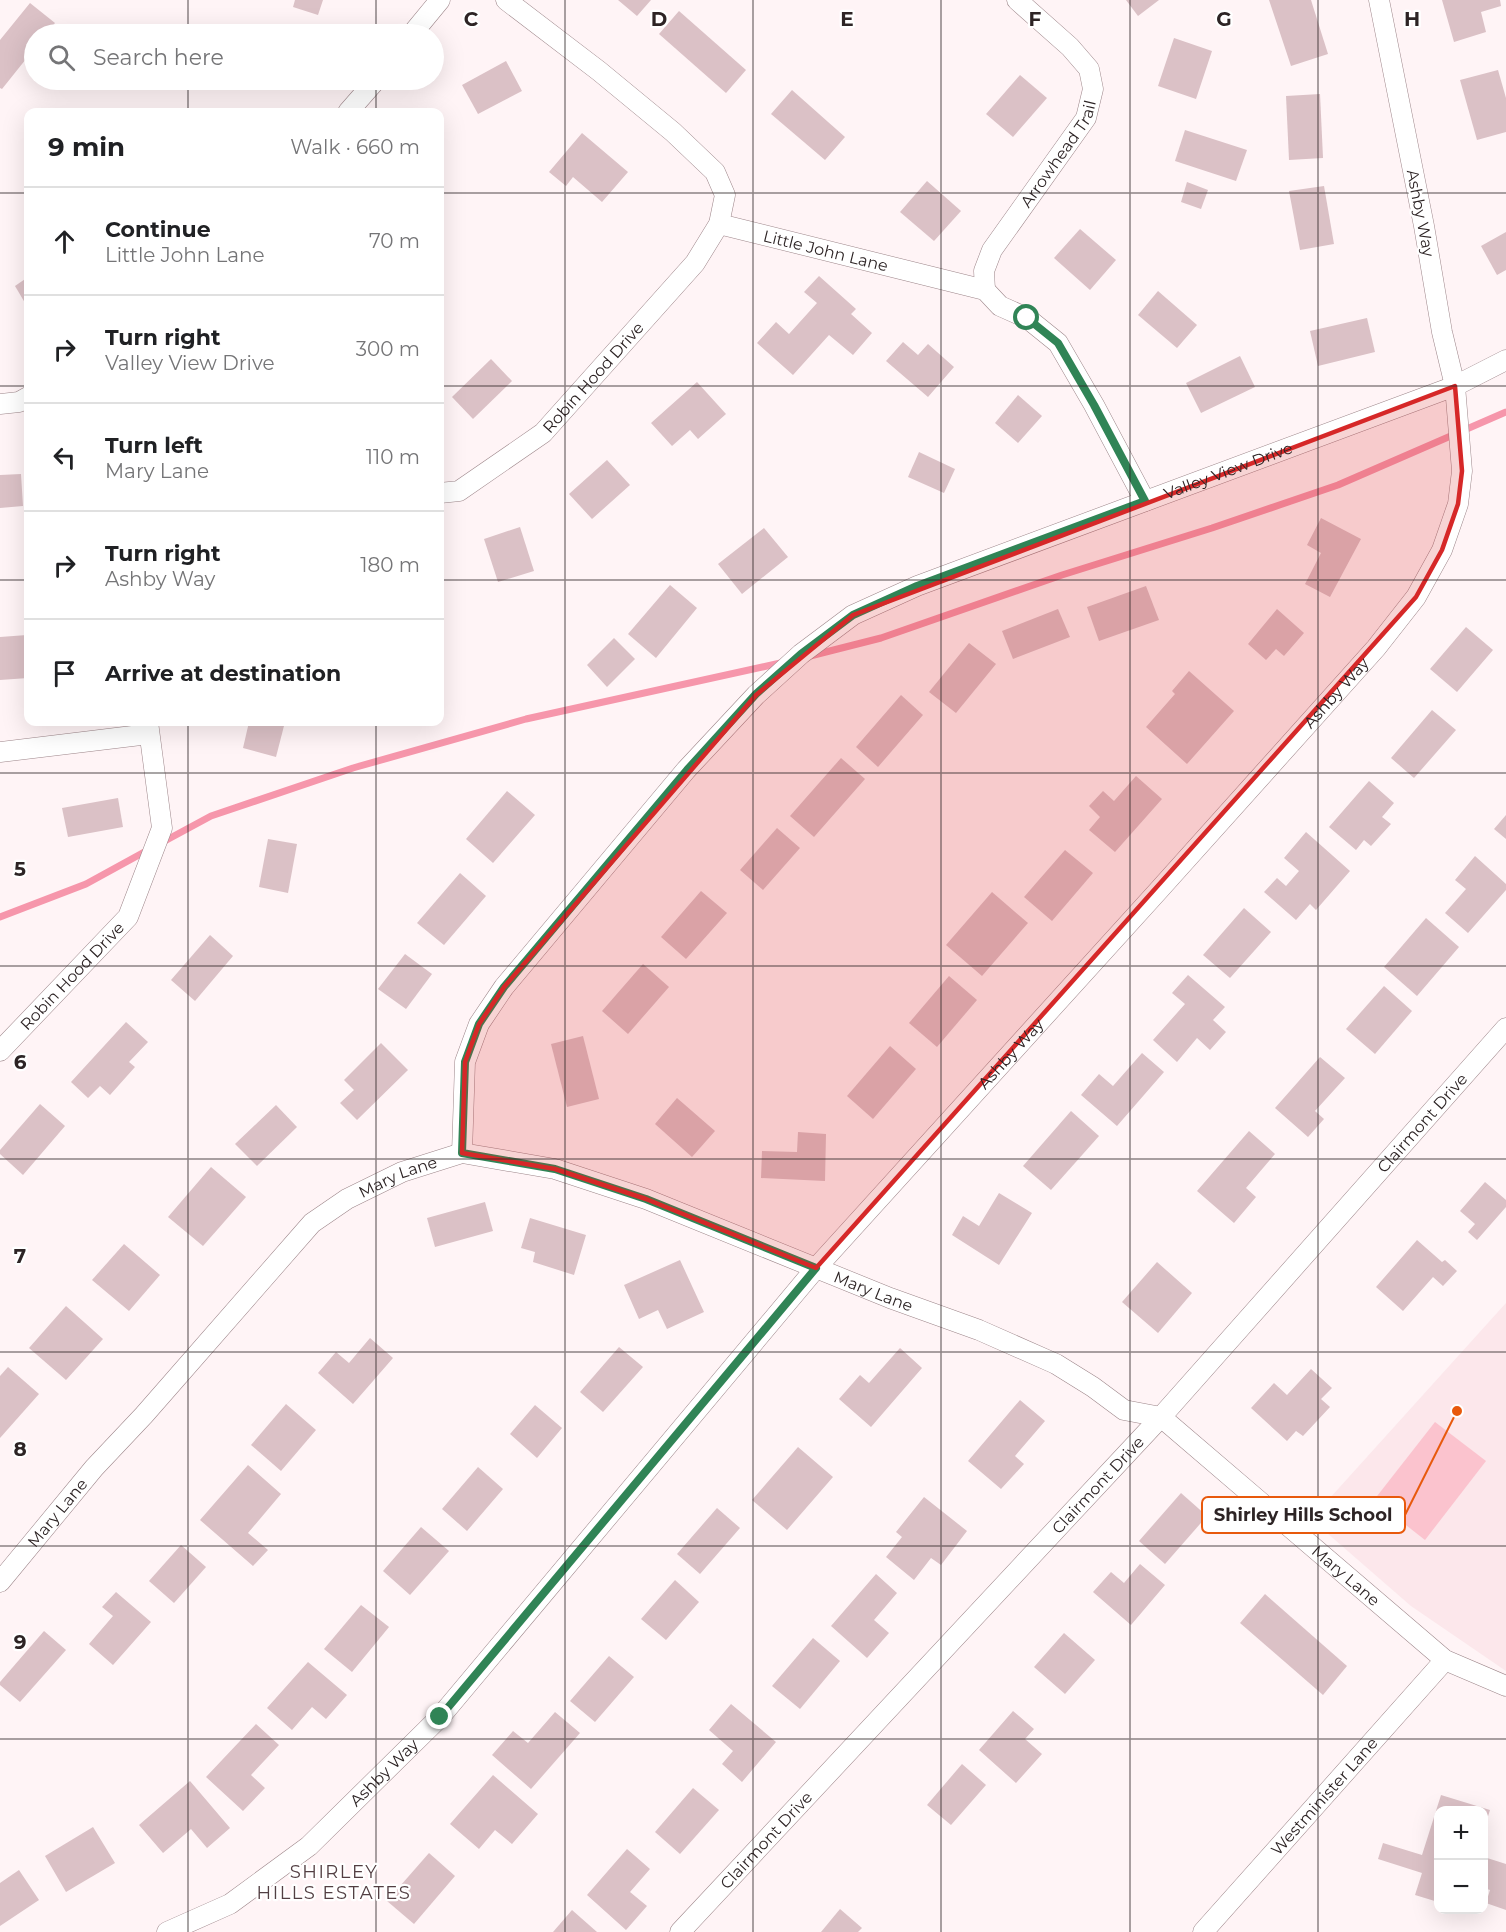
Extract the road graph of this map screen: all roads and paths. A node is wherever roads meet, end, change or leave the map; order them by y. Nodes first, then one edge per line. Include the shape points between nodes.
1 (440, 0) edge
2 (506, 0) edge
3 (1017, 0) edge
4 (1379, 0) edge
5 (420, 24) edge
6 (367, 90) edge
7 (352, 108) edge
8 (719, 224) junction
9 (985, 290) junction
10 (1506, 360) edge
11 (1455, 386) junction
12 (24, 399) edge
13 (0, 404) edge
14 (444, 493) edge
15 (1145, 501) junction
16 (148, 728) edge
17 (0, 752) edge
18 (1506, 1028) edge
19 (0, 1051) edge
20 (462, 1153) junction
21 (816, 1268) junction
22 (1161, 1417) junction
23 (0, 1582) edge
24 (1445, 1660) junction
25 (1506, 1686) edge
26 (167, 1932) edge
27 (680, 1932) edge
28 (1203, 1932) edge

1 - 5 street
2 - 8 street via 599,71 715,171 725,195
3 - 9 street, Arrowhead Trail via 1089,69 1093,89 1086,118 992,250 984,272
4 - 11 street, Ashby Way
6 - 7 street
8 - 9 street, Little John Lane
8 - 14 street, Robin Hood Drive via 695,263 543,433 459,491
9 - 15 street, Little John Lane via 1000,306 1027,318 1058,343
10 - 11 street, Valley View Drive
11 - 15 street, Valley View Drive
11 - 21 street, Ashby Way via 1462,471 1458,504 1442,550 1416,597 1376,648
12 - 13 street
15 - 20 street, Valley View Drive via 917,586 853,615 756,694 504,987 479,1024 465,1062
16 - 17 street
16 - 19 street, Robin Hood Drive via 162,828 128,917
18 - 22 street, Clairmont Drive
20 - 21 street, Mary Lane via 555,1169 646,1199
20 - 23 street, Mary Lane via 402,1172 347,1199 312,1223 94,1468
21 - 22 street, Mary Lane via 1056,1364 1124,1410
21 - 26 street, Ashby Way via 440,1717 309,1846 230,1904
22 - 24 street, Mary Lane
22 - 27 street, Clairmont Drive
24 - 25 street, Mary Lane
24 - 28 street, Westminister Lane

